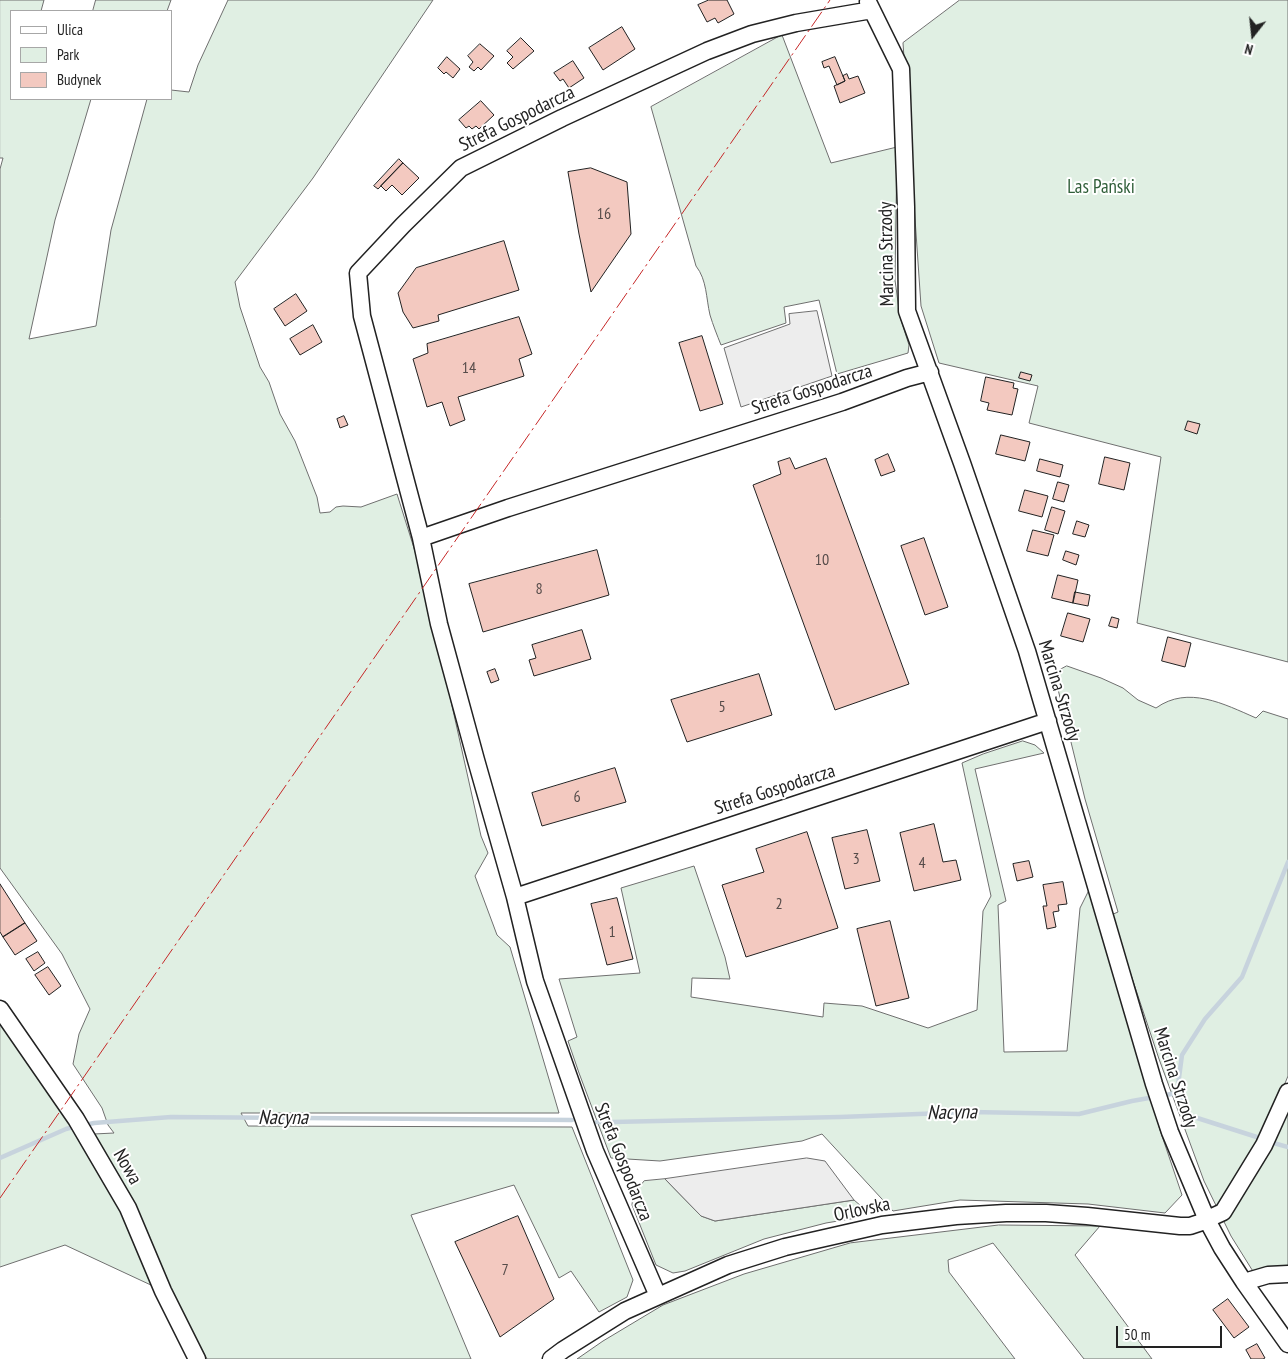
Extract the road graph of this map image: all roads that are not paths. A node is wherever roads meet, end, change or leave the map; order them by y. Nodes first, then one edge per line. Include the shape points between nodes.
1 (870, 5) edge
2 (930, 372) junction
3 (421, 538) junction
4 (1048, 721) junction
5 (515, 897) junction
6 (0, 1009) edge
7 (1288, 1092) edge
8 (1207, 1220) junction
9 (1288, 1274) edge
10 (1244, 1282) junction
11 (658, 1296) junction
12 (1288, 1344) edge
13 (197, 1359) edge
14 (552, 1359) edge

1 - 2 street, Marcina Strzody via 901,69 907,311
1 - 3 street, Strefa Gospodarcza via 752,34 707,51 461,168 358,272 362,316
2 - 3 street, Strefa Gospodarcza
2 - 4 street, Marcina Strzody
3 - 5 street, Strefa Gospodarcza via 439,624
4 - 5 street, Strefa Gospodarcza
4 - 8 street, Marcina Strzody via 1154,1084 1170,1132
5 - 11 street, Strefa Gospodarcza via 536,981 595,1151
6 - 13 street, Nowa via 80,1125 128,1208
7 - 8 street via 1267,1140 1223,1212
8 - 10 street, Marcina Strzody
8 - 11 street, Orlovska via 1180,1226 1087,1216 1006,1213 890,1224 785,1247 728,1265
9 - 10 street via 1268,1275
10 - 12 street, Marcina Strzody
11 - 14 street, Orlovska via 624,1311

